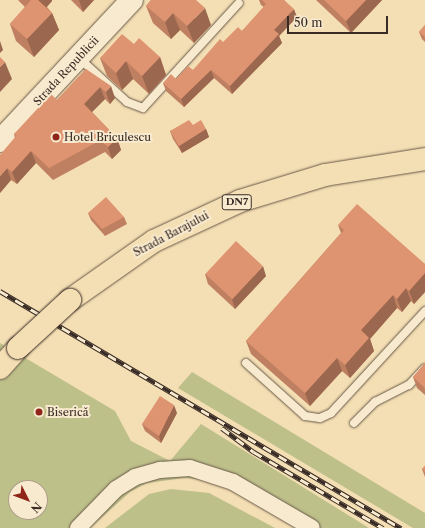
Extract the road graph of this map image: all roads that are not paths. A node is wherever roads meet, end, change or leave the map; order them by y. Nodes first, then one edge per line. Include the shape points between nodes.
1 (132, 0) edge
2 (239, 3) dead end
3 (79, 57) junction
4 (2, 135) edge
5 (425, 159) edge
6 (425, 312) edge
7 (246, 363) dead end
8 (0, 368) edge
9 (425, 368) edge
10 (354, 423) dead end
11 (78, 528) edge
12 (312, 528) edge

1 - 3 main road, Strada Republicii
2 - 3 lane via 143,108 127,102
3 - 4 main road, Strada Republicii
5 - 8 highway, Strada Barajului / DN7, bridge via 325,175 240,201 154,241 70,300
6 - 7 lane via 331,414 320,418 304,416
9 - 10 lane via 409,385 375,402
11 - 12 street via 116,489 135,477 160,470 190,468 233,482

